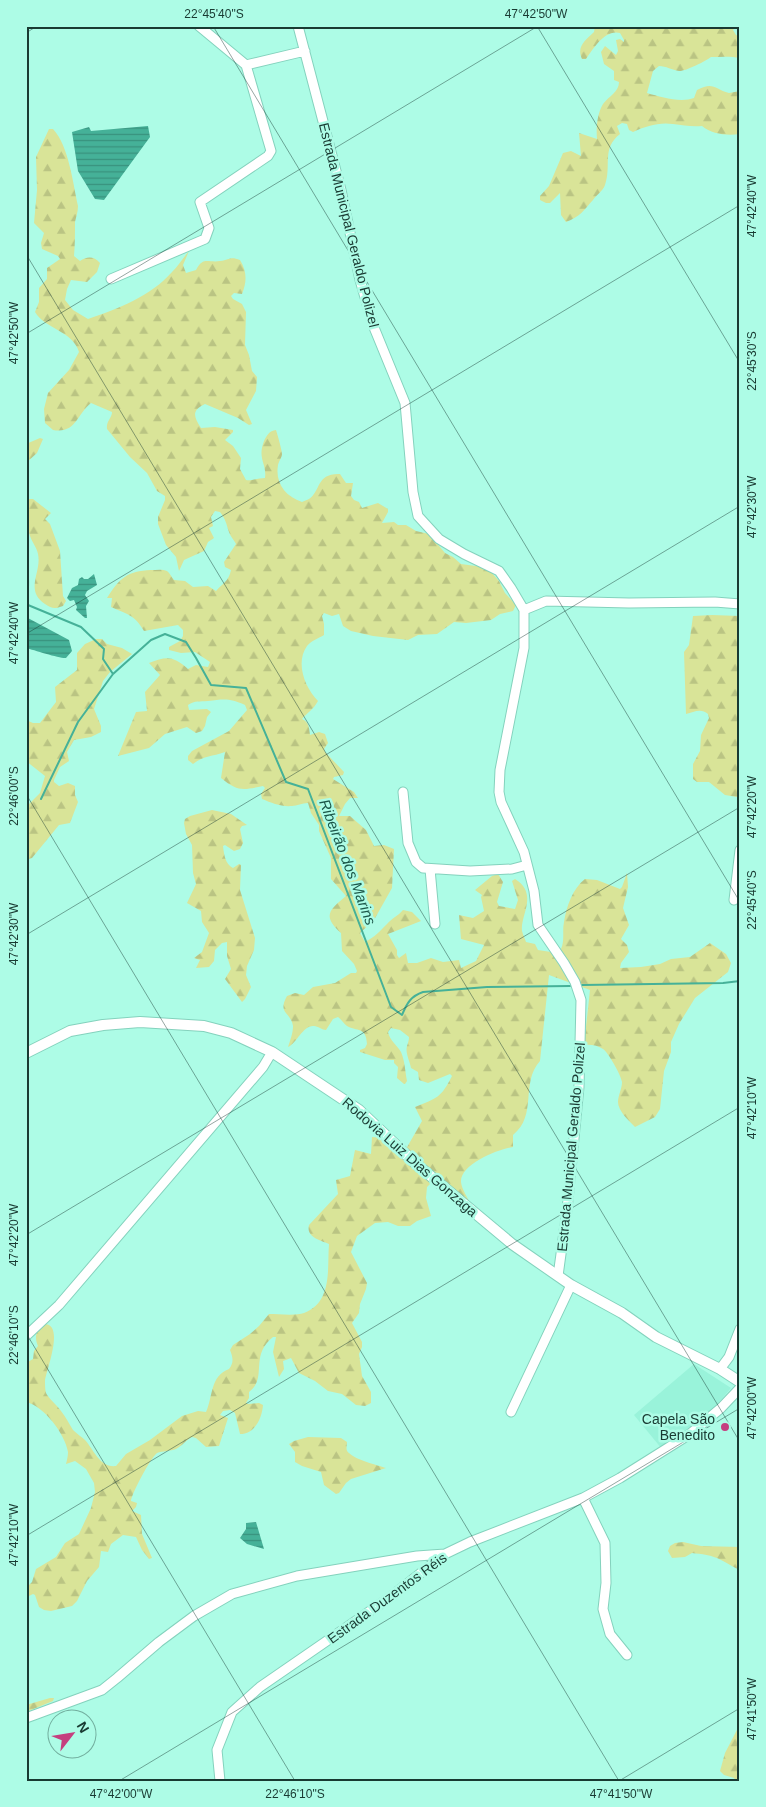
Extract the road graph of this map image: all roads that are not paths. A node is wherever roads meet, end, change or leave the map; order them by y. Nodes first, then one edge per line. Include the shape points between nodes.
1 (199, 26) edge
2 (298, 26) edge
3 (305, 51) junction
4 (246, 65) junction
5 (111, 279) dead end
6 (740, 604) edge
7 (524, 610) junction
8 (403, 792) dead end
9 (740, 850) edge
10 (526, 865) junction
11 (430, 869) junction
12 (734, 900) dead end
13 (435, 924) dead end
14 (272, 1052) junction
15 (26, 1053) edge
16 (558, 1276) junction
17 (571, 1285) junction
18 (740, 1329) edge
19 (26, 1336) edge
20 (720, 1369) junction
21 (740, 1382) edge
22 (740, 1388) edge
23 (511, 1412) dead end
24 (583, 1498) junction
25 (445, 1554) junction
26 (627, 1655) dead end
27 (26, 1718) edge
28 (220, 1781) edge

1 - 4 street
2 - 3 street, Estrada Municipal Geraldo Polizel
3 - 4 street
3 - 7 street, Estrada Municipal Geraldo Polizel via 341,190 360,280 373,325 405,403 418,516 439,538 499,571
4 - 5 street via 270,154 200,202 209,228 205,239
6 - 7 street via 546,600
7 - 10 street, Estrada Municipal Geraldo Polizel via 524,648 500,770 499,792 524,852
8 - 11 street via 411,854 423,868
9 - 12 street
10 - 11 street via 470,871
10 - 16 street, Estrada Municipal Geraldo Polizel via 534,891 538,925 575,982 581,1000 579,1087 568,1210
11 - 13 street
14 - 15 main road, Rodovia Luiz Dias Gonzaga via 231,1033 204,1026 140,1022 70,1031
14 - 16 main road, Rodovia Luiz Dias Gonzaga via 359,1110 467,1208
14 - 19 street via 263,1067 86,1275
16 - 17 main road, Rodovia Luiz Dias Gonzaga
17 - 20 main road, Rodovia Luiz Dias Gonzaga via 622,1313 656,1337
17 - 23 street
18 - 20 street via 729,1357
20 - 21 main road, Rodovia Luiz Dias Gonzaga
22 - 24 street, Estrada Duzentos Réis via 690,1434
24 - 25 street, Estrada Duzentos Réis
24 - 26 street via 605,1543 603,1609 610,1634
25 - 27 street via 297,1576 232,1594 194,1616 102,1690
25 - 28 street, Estrada Duzentos Réis via 382,1604 260,1687 232,1712 217,1750

